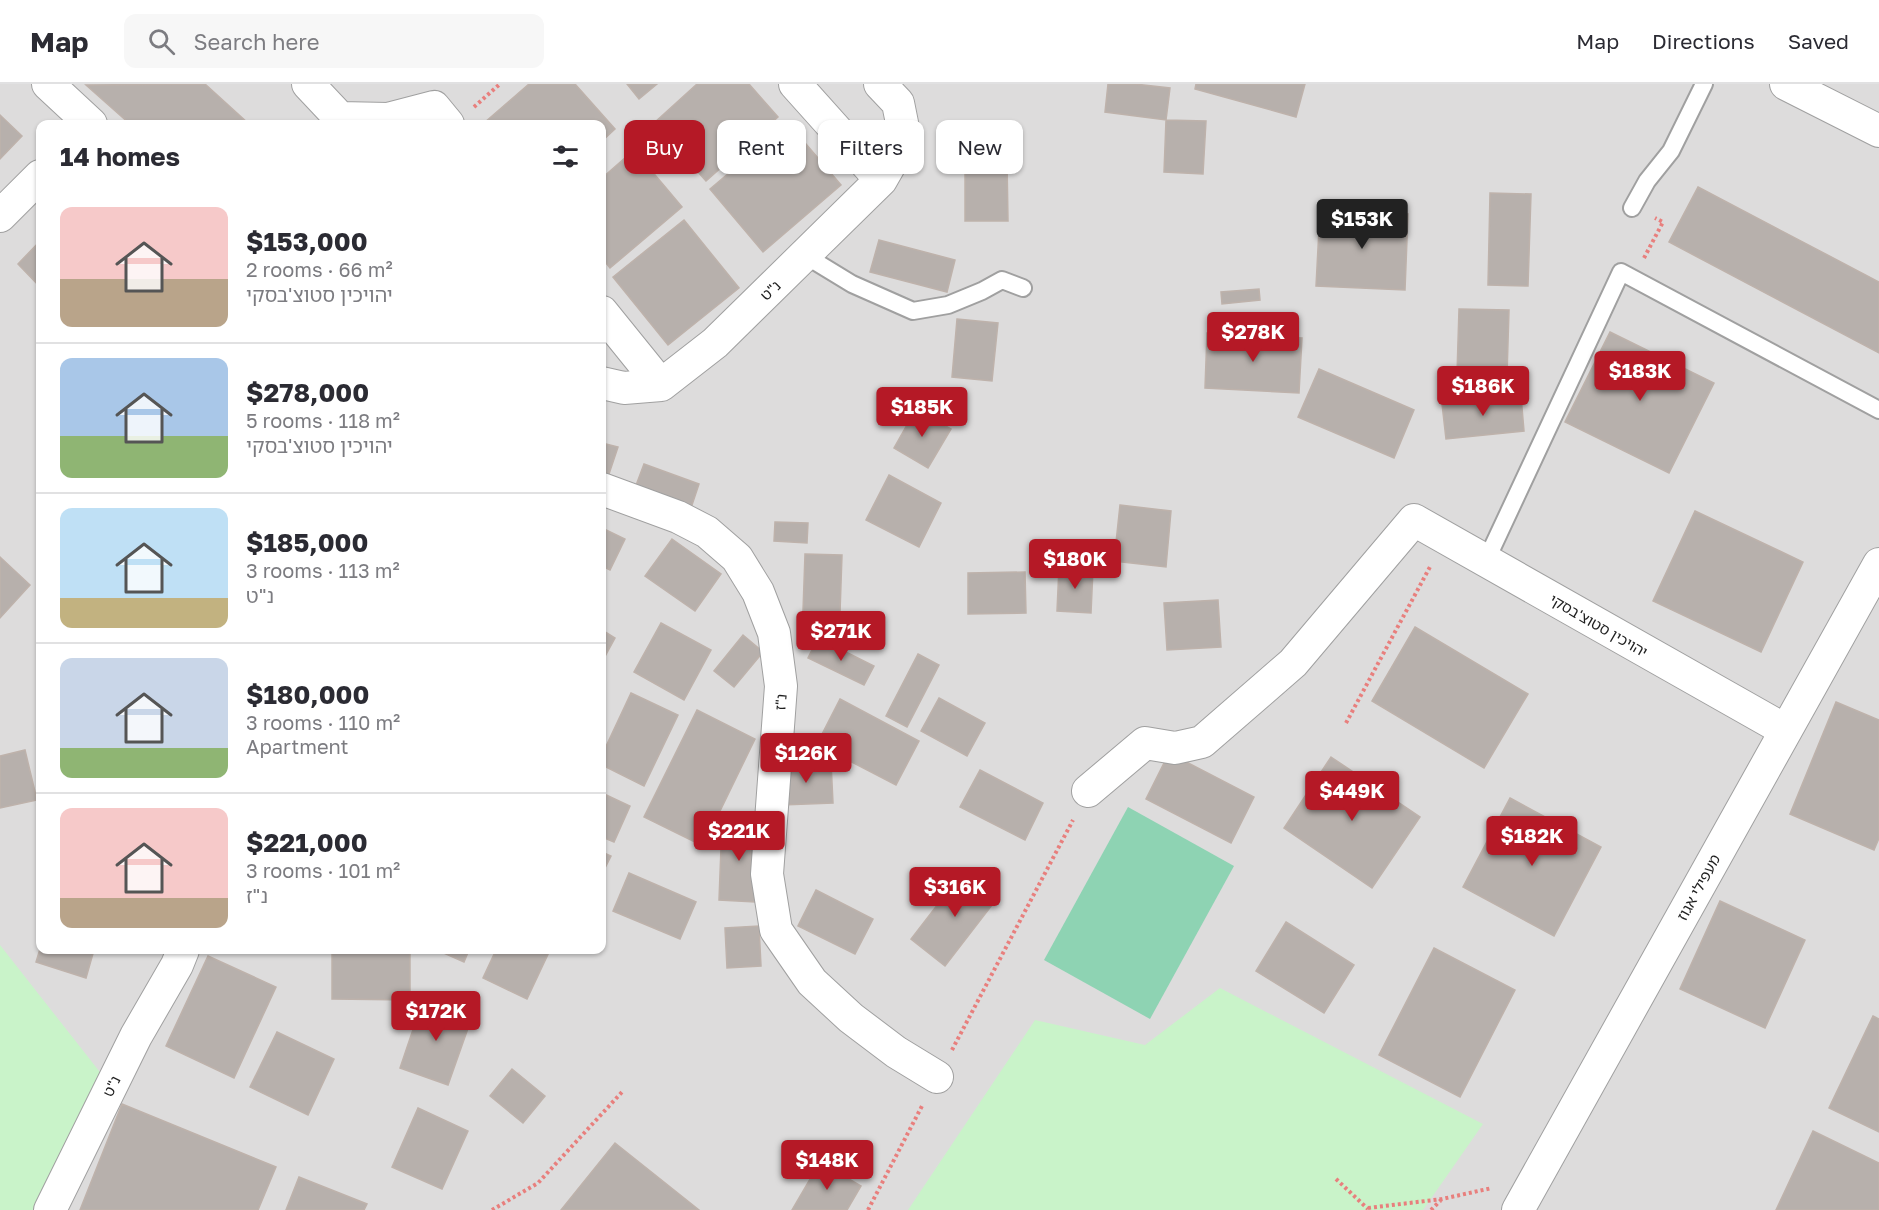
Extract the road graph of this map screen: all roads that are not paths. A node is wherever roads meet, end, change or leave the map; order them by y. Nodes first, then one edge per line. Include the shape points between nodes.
1 (48, 84) edge
2 (308, 84) edge
3 (795, 84) edge
4 (880, 84) edge
5 (1704, 84) edge
6 (1786, 84) edge
7 (87, 120) edge
8 (445, 120) edge
9 (1879, 131) edge
10 (36, 180) edge
11 (881, 180) junction
12 (1632, 208) road end
13 (0, 216) edge
14 (806, 256) junction
15 (1023, 288) dead end
16 (606, 317) edge
17 (606, 384) edge
18 (661, 385) junction
19 (1879, 410) edge
20 (606, 490) edge
21 (1486, 561) junction
22 (1879, 564) edge
23 (1785, 730) junction
24 (1088, 791) road end
25 (180, 957) edge
26 (938, 1077) road end
27 (50, 1210) edge
28 (1518, 1210) edge

1 - 7 street
2 - 8 street via 340,118 388,119 434,107
3 - 11 street
4 - 11 street, נ"ט via 898,103 905,138
5 - 12 lane via 1671,151
6 - 9 street
10 - 13 street
11 - 14 street, נ"ט
14 - 15 lane via 852,284 913,311 948,305 1002,280
14 - 18 street, נ"ט via 715,343
16 - 18 street
17 - 18 street via 624,388
19 - 21 lane via 1621,272
20 - 26 street, נ"ז via 707,532 737,558 758,591 774,633 781,686 767,874 776,930 812,982 851,1018
21 - 23 street, יהויכין סטוצ'בסקי
21 - 24 street, יהויכין סטוצ'בסקי via 1414,520 1293,663 1202,742 1175,748 1144,743
22 - 23 street, מעפילי אגוז
23 - 28 street, מעפילי אגוז
25 - 27 street, נ"ט via 136,1036

